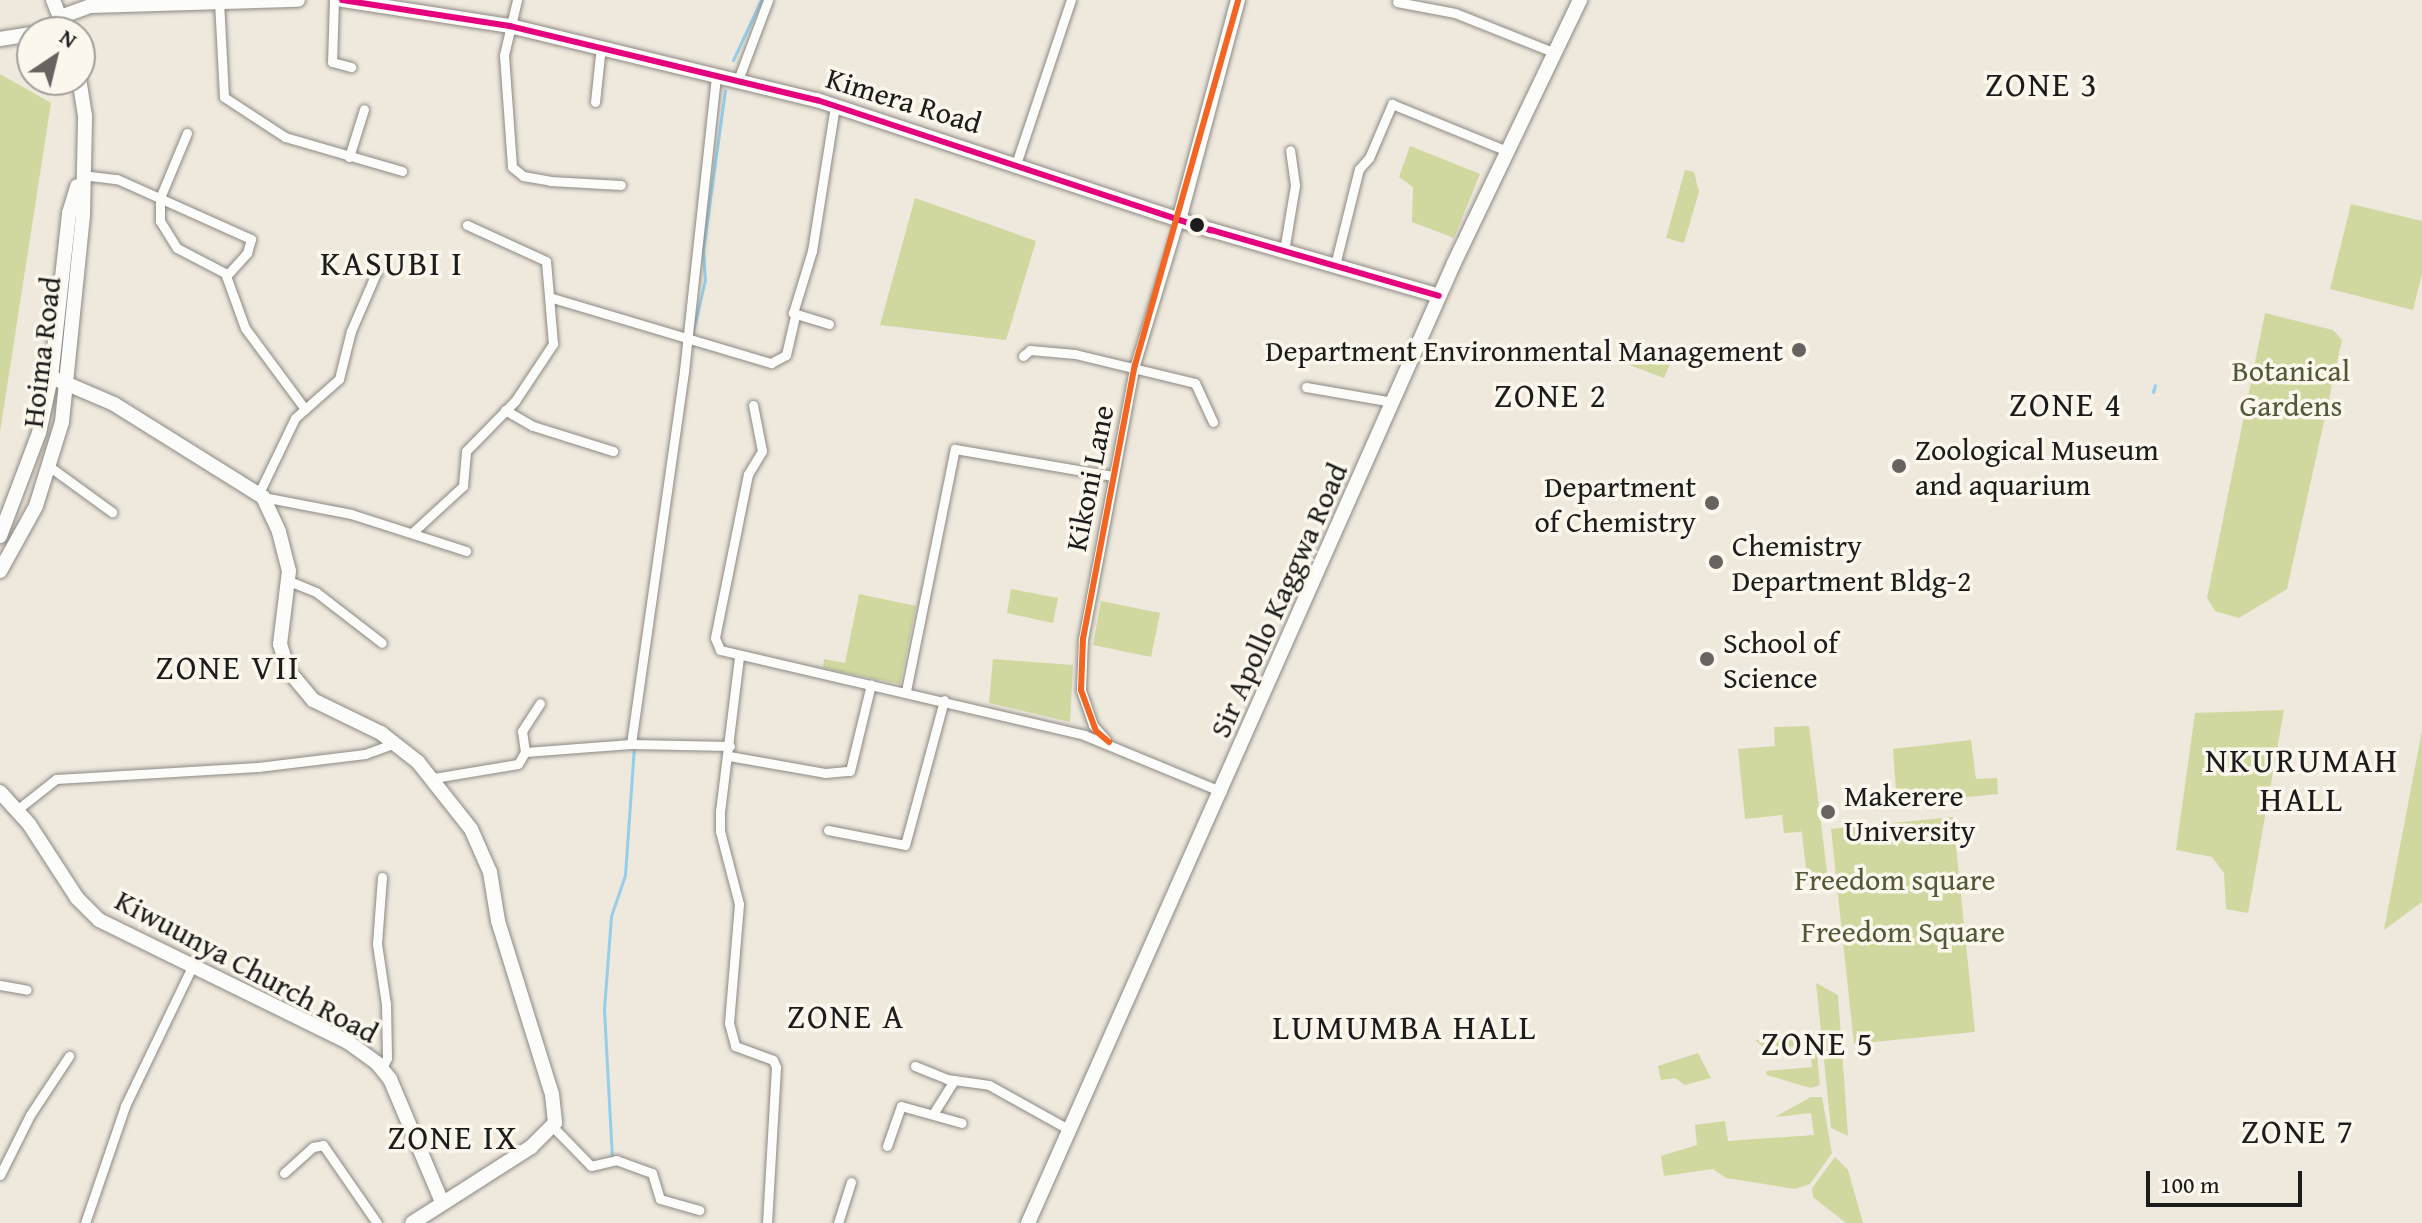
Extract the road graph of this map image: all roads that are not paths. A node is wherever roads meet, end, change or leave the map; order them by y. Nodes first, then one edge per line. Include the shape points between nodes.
1 (298, 0) edge
2 (334, 0) edge
3 (342, 0) edge
4 (517, 0) edge
5 (768, 0) edge
6 (1071, 0) edge
7 (1238, 0) edge
8 (1580, 0) edge
9 (219, 1) edge
10 (380, 1) edge
11 (1397, 2) edge
12 (91, 3) edge
13 (76, 16) edge
14 (510, 26) junction
15 (601, 46) junction
16 (1553, 52) junction
17 (351, 67) dead end
18 (716, 75) junction
19 (738, 80) junction
20 (82, 96) edge
21 (595, 102) dead end
22 (835, 106) junction
23 (364, 109) dead end
24 (187, 133) dead end
25 (1290, 150) dead end
26 (1507, 151) junction
27 (349, 157) junction
28 (1016, 164) junction
29 (402, 171) dead end
30 (81, 174) junction
31 (621, 185) dead end
32 (160, 198) junction
33 (1179, 220) junction
34 (467, 225) dead end
35 (1284, 251) junction
36 (1335, 265) junction
37 (377, 271) dead end
38 (226, 276) junction
39 (1439, 296) junction
40 (549, 297) junction
41 (795, 317) junction
42 (829, 324) dead end
43 (686, 338) junction
44 (1023, 356) dead end
45 (1135, 365) junction
46 (51, 377) junction
47 (68, 381) junction
48 (1306, 387) dead end
49 (1393, 402) junction
50 (753, 405) dead end
51 (305, 409) junction
52 (505, 410) junction
53 (1213, 422) dead end
54 (613, 451) dead end
55 (50, 467) junction
56 (1113, 476) junction
57 (260, 496) junction
58 (112, 512) dead end
59 (413, 532) junction
60 (0, 536) edge
61 (466, 551) dead end
62 (0, 571) edge
63 (289, 581) junction
64 (382, 643) dead end
65 (739, 657) junction
66 (871, 684) junction
67 (906, 691) junction
68 (944, 700) junction
69 (540, 703) dead end
70 (1109, 742) junction
71 (395, 743) junction
72 (631, 744) junction
73 (730, 751) junction
74 (525, 752) junction
75 (434, 778) junction
76 (0, 792) edge
77 (1222, 792) junction
78 (18, 809) junction
79 (828, 830) dead end
80 (382, 877) dead end
81 (192, 967) junction
82 (0, 985) edge
83 (27, 990) dead end
84 (69, 1056) dead end
85 (915, 1066) dead end
86 (382, 1068) junction
87 (954, 1080) junction
88 (933, 1114) junction
89 (962, 1123) dead end
90 (552, 1130) junction
91 (1070, 1130) junction
92 (887, 1146) dead end
93 (284, 1173) dead end
94 (0, 1175) edge
95 (851, 1182) dead end
96 (442, 1202) junction
97 (699, 1210) dead end
98 (85, 1223) edge
99 (377, 1223) edge
100 (412, 1223) edge
101 (767, 1223) edge
102 (838, 1223) edge
103 (1028, 1223) edge

1 - 9 street
2 - 17 street via 332,62
3 - 10 street, Kimera Road
4 - 14 street
5 - 19 street
6 - 28 street
7 - 33 street
8 - 16 street, Sir Apollo Kaggwa Road
9 - 12 street
9 - 27 street via 224,97 285,137
10 - 14 street, Kimera Road
11 - 16 street via 1455,13
12 - 13 street
14 - 15 street, Kimera Road
14 - 31 street via 504,55 512,167 523,176 550,181
15 - 18 street, Kimera Road
15 - 21 street
16 - 26 street, Sir Apollo Kaggwa Road
18 - 19 street, Kimera Road
18 - 43 street
19 - 22 street, Kimera Road
20 - 30 street, Hoima Road
22 - 28 street, Kimera Road
22 - 41 street via 814,239
23 - 27 street
24 - 32 street
25 - 35 street via 1295,185
26 - 36 street via 1392,104 1359,169
26 - 39 street, Sir Apollo Kaggwa Road
27 - 29 street
28 - 33 street, Kimera Road
30 - 32 street via 117,179
30 - 46 street, Hoima Road via 69,213
30 - 47 street, Hoima Road
32 - 38 street via 160,221 177,248
32 - 38 street via 251,239 247,253
33 - 35 street, Kimera Road
33 - 45 street, Kikoni Lane
34 - 40 street via 542,257
35 - 36 street, Kimera Road
36 - 39 street, Kimera Road
37 - 51 street via 351,331 339,379
38 - 51 street via 245,328
39 - 49 street, Sir Apollo Kaggwa Road
40 - 43 street
40 - 52 street via 551,353
41 - 42 street
41 - 43 street via 786,355 771,363
43 - 72 street
44 - 45 street via 1034,350
45 - 53 street via 1198,384
45 - 56 street, Kikoni Lane
46 - 47 street
46 - 60 street, Hoima Road via 39,433
47 - 55 street, Hoima Road
47 - 57 street
48 - 49 street
49 - 77 street, Sir Apollo Kaggwa Road
50 - 65 street via 762,451 748,474 715,643 724,653
51 - 57 street via 295,418
52 - 54 street via 533,426
52 - 59 street via 466,451 465,484 458,494
55 - 58 street
55 - 62 street, Hoima Road via 36,506
56 - 67 street via 955,449
56 - 70 street, Kikoni Lane via 1080,677 1088,714
57 - 59 street
57 - 63 street via 279,532
59 - 61 street
63 - 64 street via 316,592
63 - 71 street via 280,644 288,670 313,700
65 - 66 street
65 - 73 street
66 - 67 street
66 - 73 street via 850,771 825,773
67 - 68 street
68 - 70 street
68 - 79 street via 905,845
69 - 74 street via 522,731
70 - 77 street
71 - 75 street
71 - 78 street via 365,754 258,767 56,779
72 - 73 street
72 - 74 street
73 - 101 street via 720,831 739,904 729,1023 735,1046 773,1060 776,1067
74 - 75 street via 518,764
75 - 90 street via 471,829 490,872 498,921 552,1094
76 - 78 street, Kiwuunya Church Road
77 - 91 street, Sir Apollo Kaggwa Road
78 - 81 street, Kiwuunya Church Road via 87,910 120,933
80 - 86 street via 377,944 386,1004 387,1058
81 - 86 street, Kiwuunya Church Road via 348,1042
81 - 98 street via 125,1106
82 - 83 street
84 - 94 street via 30,1115
85 - 87 street
86 - 96 street, Kiwuunya Church Road
87 - 88 street
87 - 91 street via 989,1085
88 - 89 street
88 - 92 street via 901,1106
90 - 96 street
90 - 97 street via 591,1166 616,1160 652,1173 660,1199
91 - 103 street, Sir Apollo Kaggwa Road
93 - 99 street via 313,1147 323,1145
95 - 102 street
96 - 100 street

